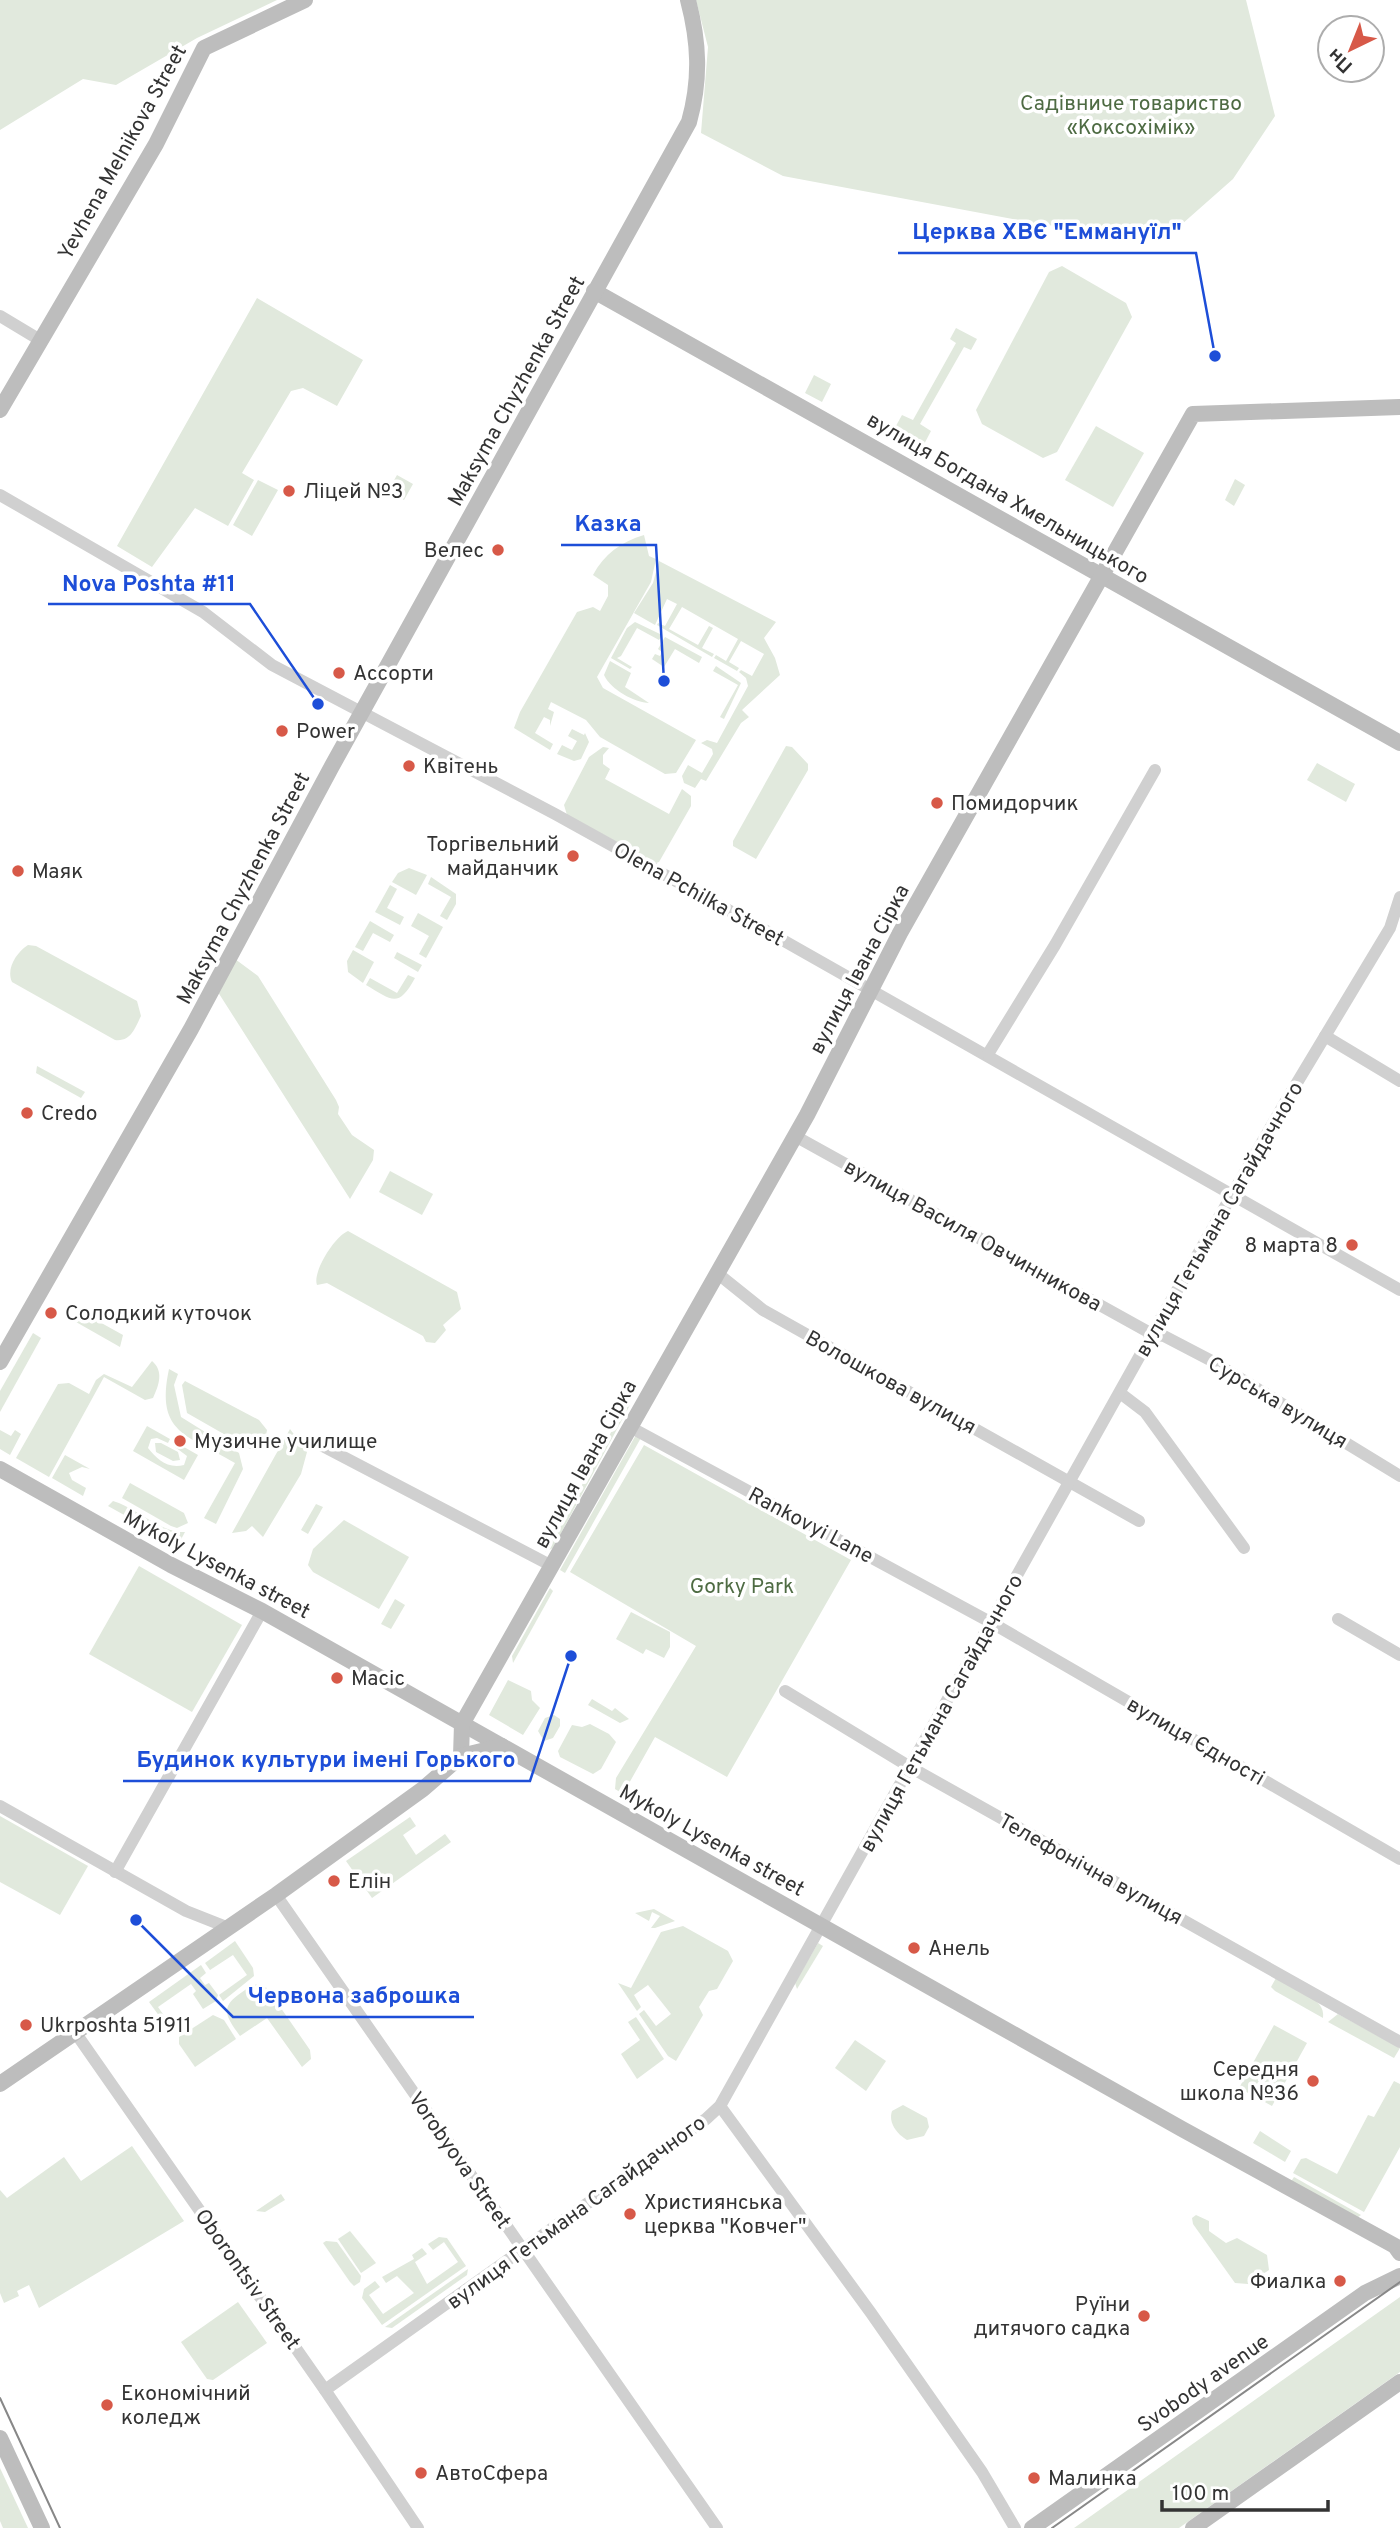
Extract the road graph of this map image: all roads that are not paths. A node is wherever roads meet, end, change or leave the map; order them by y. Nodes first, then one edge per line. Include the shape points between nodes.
1 (306, 0) edge
2 (688, 0) edge
3 (594, 291) junction
4 (0, 316) edge
5 (40, 340) junction
6 (1400, 407) edge
7 (0, 410) edge
8 (0, 495) edge
9 (1101, 575) junction
10 (362, 713) junction
11 (1400, 743) edge
12 (1155, 770) dead end
13 (1400, 897) edge
14 (1395, 931) edge
15 (870, 989) junction
16 (1325, 1036) junction
17 (988, 1054) junction
18 (1400, 1081) edge
19 (794, 1136) junction
20 (1232, 1194) junction
21 (717, 1273) junction
22 (1400, 1290) edge
23 (1152, 1334) junction
24 (0, 1363) edge
25 (1120, 1393) junction
26 (630, 1427) junction
27 (313, 1441) dead end
28 (0, 1469) edge
29 (1400, 1476) edge
30 (1069, 1483) junction
31 (1139, 1521) dead end
32 (1244, 1548) dead end
33 (552, 1566) junction
34 (262, 1611) junction
35 (1338, 1619) dead end
36 (992, 1623) junction
37 (1400, 1655) edge
38 (785, 1691) dead end
39 (463, 1724) junction
40 (502, 1746) junction
41 (461, 1756) junction
42 (911, 1767) junction
43 (0, 1806) edge
44 (1400, 1859) edge
45 (115, 1872) junction
46 (276, 1895) junction
47 (186, 1911) junction
48 (820, 1925) junction
49 (229, 1927) junction
50 (194, 1952) junction
51 (75, 2032) junction
52 (1400, 2042) edge
53 (0, 2084) edge
54 (720, 2106) junction
55 (523, 2250) junction
56 (1400, 2253) edge
57 (1400, 2276) edge
58 (1400, 2382) edge
59 (326, 2390) junction
60 (0, 2438) edge
61 (42, 2528) edge
62 (418, 2528) edge
63 (717, 2528) edge
64 (1015, 2528) edge
65 (1032, 2528) edge
66 (1194, 2528) edge

1 - 5 street, Yevhena Melnikova Street via 204,48 156,144
2 - 3 street, Maksyma Chyzhenka Street via 699,49 698,83 689,122
3 - 9 street, вулиця Богдана Хмельницького
3 - 10 street, Maksyma Chyzhenka Street
4 - 5 street
5 - 7 street, Yevhena Melnikova Street
6 - 9 street, вулиця Івана Сірка via 1193,414
8 - 10 street, Olena Pchilka Street via 203,612 272,665
9 - 11 street, вулиця Богдана Хмельницького
9 - 15 street, вулиця Івана Сірка
10 - 15 street, Olena Pchilka Street
10 - 24 street, Maksyma Chyzhenka Street via 191,1029
12 - 17 street
13 - 14 street, вулиця Гетьмана Сагайдачного
14 - 16 street, вулиця Гетьмана Сагайдачного
15 - 17 street, Olena Pchilka Street
15 - 19 street, вулиця Івана Сірка
16 - 18 street
16 - 20 street, вулиця Гетьмана Сагайдачного
17 - 20 street, Olena Pchilka Street
19 - 21 street, вулиця Івана Сірка
19 - 23 street, вулиця Василя Овчинникова
20 - 22 street, Olena Pchilka Street
20 - 23 street, вулиця Гетьмана Сагайдачного
21 - 26 street, вулиця Івана Сірка
21 - 30 street, Волошкова вулиця via 763,1310
23 - 25 street, вулиця Гетьмана Сагайдачного
23 - 29 street, Сурська вулиця via 1210,1360
25 - 30 street, вулиця Гетьмана Сагайдачного
25 - 32 street via 1145,1412
26 - 33 street, вулиця Івана Сірка
26 - 36 street, Rankovyi Lane
27 - 33 street
28 - 34 street, Mykoly Lysenka street via 171,1566
30 - 31 street, Волошкова вулиця
30 - 36 street, вулиця Гетьмана Сагайдачного
33 - 39 street, вулиця Івана Сірка
34 - 39 street, Mykoly Lysenka street
34 - 45 street
35 - 37 street
36 - 42 street, вулиця Гетьмана Сагайдачного
36 - 44 street, вулиця Єдності
38 - 42 street, Телефонічна вулиця
39 - 40 street, Mykoly Lysenka street
39 - 41 street
40 - 41 street
40 - 48 street, Mykoly Lysenka street
41 - 46 street via 423,1789
42 - 48 street, вулиця Гетьмана Сагайдачного
42 - 52 street, Телефонічна вулиця
43 - 45 street
45 - 47 street
46 - 49 street
46 - 55 street, Vorobyova Street
47 - 49 street
47 - 50 street via 203,1928
48 - 54 street, вулиця Гетьмана Сагайдачного
48 - 56 street, Mykoly Lysenka street via 1395,2246
49 - 50 street
50 - 51 street
51 - 53 street
51 - 59 street, Oborontsiv Street
54 - 55 street, вулиця Гетьмана Сагайдачного
54 - 64 street via 982,2472
55 - 59 street, вулиця Гетьмана Сагайдачного
55 - 63 street, Vorobyova Street
57 - 65 street, Svobody avenue via 1365,2293
58 - 66 street
59 - 62 street, Oborontsiv Street
60 - 61 street

